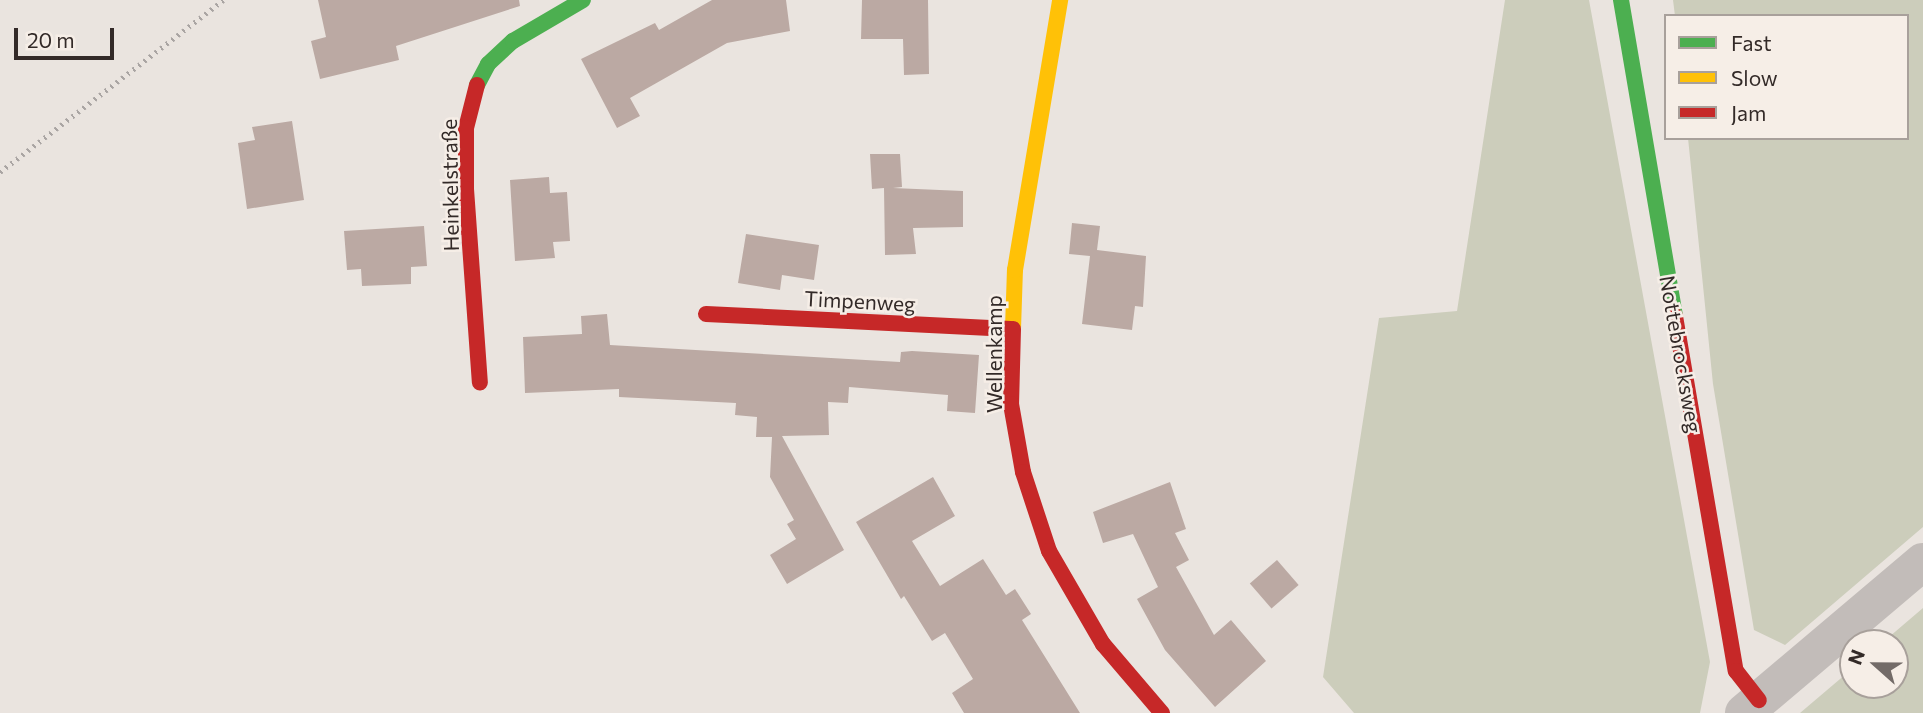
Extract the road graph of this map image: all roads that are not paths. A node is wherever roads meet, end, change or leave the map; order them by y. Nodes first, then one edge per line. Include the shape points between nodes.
1 (583, 0) edge
2 (1060, 0) edge
3 (1620, 0) edge
4 (706, 314) dead end
5 (1011, 329) junction
6 (481, 382) dead end
7 (1923, 562) edge
8 (1751, 706) edge
9 (1162, 713) edge

1 - 6 street, Heinkelstraße via 513,41 488,64 473,92 466,128 466,189
2 - 5 street, Wellenkamp via 1015,271
3 - 8 street, Nottebrocksweg via 1736,671
4 - 5 street, Timpenweg
5 - 9 street, Wellenkamp via 1011,404 1023,472 1049,551 1103,644
7 - 8 street, Nottebrocksweg

